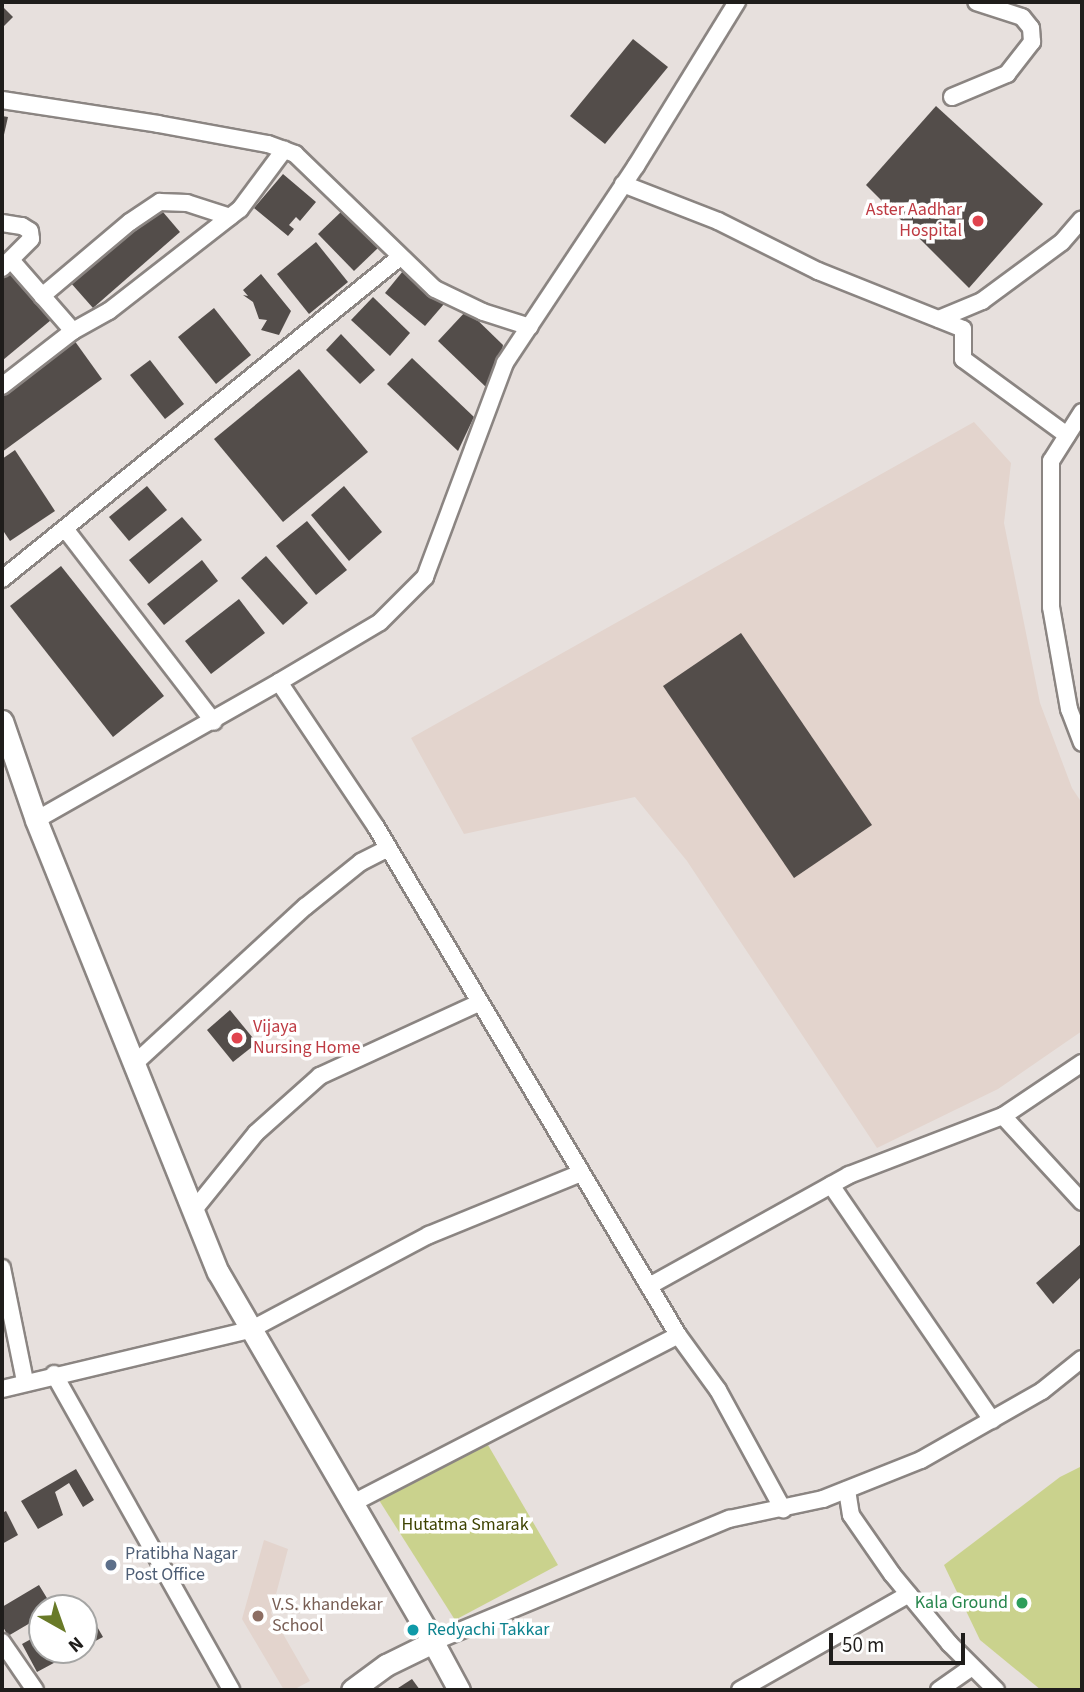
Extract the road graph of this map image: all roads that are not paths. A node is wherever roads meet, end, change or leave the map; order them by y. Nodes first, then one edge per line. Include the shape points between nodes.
1 (737, 2) edge
2 (976, 2) edge
3 (953, 97) dead end
4 (2, 100) edge
5 (284, 150) junction
6 (623, 184) junction
7 (230, 217) junction
8 (1082, 219) edge
9 (2, 223) edge
10 (400, 257) junction
11 (6, 264) edge
12 (42, 296) junction
13 (939, 319) junction
14 (530, 327) junction
15 (74, 331) junction
16 (2, 386) edge
17 (1082, 412) edge
18 (1068, 435) junction
19 (66, 530) junction
20 (2, 579) edge
21 (279, 682) junction
22 (2, 721) edge
23 (214, 722) junction
24 (1082, 743) edge
25 (36, 820) junction
26 (387, 849) junction
27 (479, 1003) junction
28 (1082, 1063) edge
29 (133, 1065) junction
30 (1003, 1116) junction
31 (581, 1173) junction
32 (831, 1185) junction
33 (1082, 1202) edge
34 (193, 1211) junction
35 (2, 1268) edge
36 (649, 1286) junction
37 (250, 1330) junction
38 (678, 1335) junction
39 (1082, 1359) edge
40 (54, 1374) junction
41 (25, 1381) junction
42 (2, 1390) edge
43 (992, 1420) junction
44 (847, 1490) junction
45 (351, 1504) junction
46 (783, 1509) junction
47 (909, 1594) junction
48 (2, 1642) edge
49 (433, 1642) junction
50 (972, 1667) junction
51 (35, 1690) edge
52 (231, 1690) edge
53 (352, 1690) edge
54 (459, 1690) edge
55 (740, 1690) edge
56 (939, 1690) edge
57 (996, 1690) edge

1 - 6 street
2 - 3 street via 1022,17 1031,28 1032,43 1007,74
4 - 5 street via 158,124
5 - 7 street
5 - 10 street via 313,168
6 - 13 street
6 - 14 street
7 - 12 street via 187,203 160,202
7 - 15 street via 109,311
8 - 13 street via 1062,242 982,302
9 - 11 street via 30,231 31,239
10 - 14 street via 435,289 458,302
10 - 19 street
11 - 12 street
12 - 15 street
13 - 18 street via 962,329 963,359
14 - 21 street via 505,363 425,577 380,622
15 - 16 street
17 - 18 street
18 - 24 street via 1051,461 1051,607 1069,709
19 - 20 street
19 - 23 street
21 - 23 street
21 - 26 street
22 - 25 street
23 - 25 street
25 - 29 street
26 - 27 street
26 - 29 street via 361,862 305,907
27 - 31 street
27 - 34 street via 320,1076 256,1133
28 - 30 street
29 - 34 street
30 - 32 street
30 - 33 street
31 - 36 street
31 - 37 street via 429,1235
32 - 36 street
32 - 43 street
34 - 37 street
35 - 41 street
36 - 38 street
37 - 40 street
37 - 45 street
38 - 45 street
38 - 46 street via 718,1390
39 - 43 street via 1042,1391
40 - 41 street
40 - 52 street
41 - 42 street
43 - 44 street via 920,1460
44 - 46 street
44 - 47 street via 851,1515
45 - 49 street
46 - 49 street via 729,1519
47 - 50 street
47 - 55 street
48 - 51 street
49 - 53 street via 386,1665
49 - 54 street
50 - 56 street
50 - 57 street

